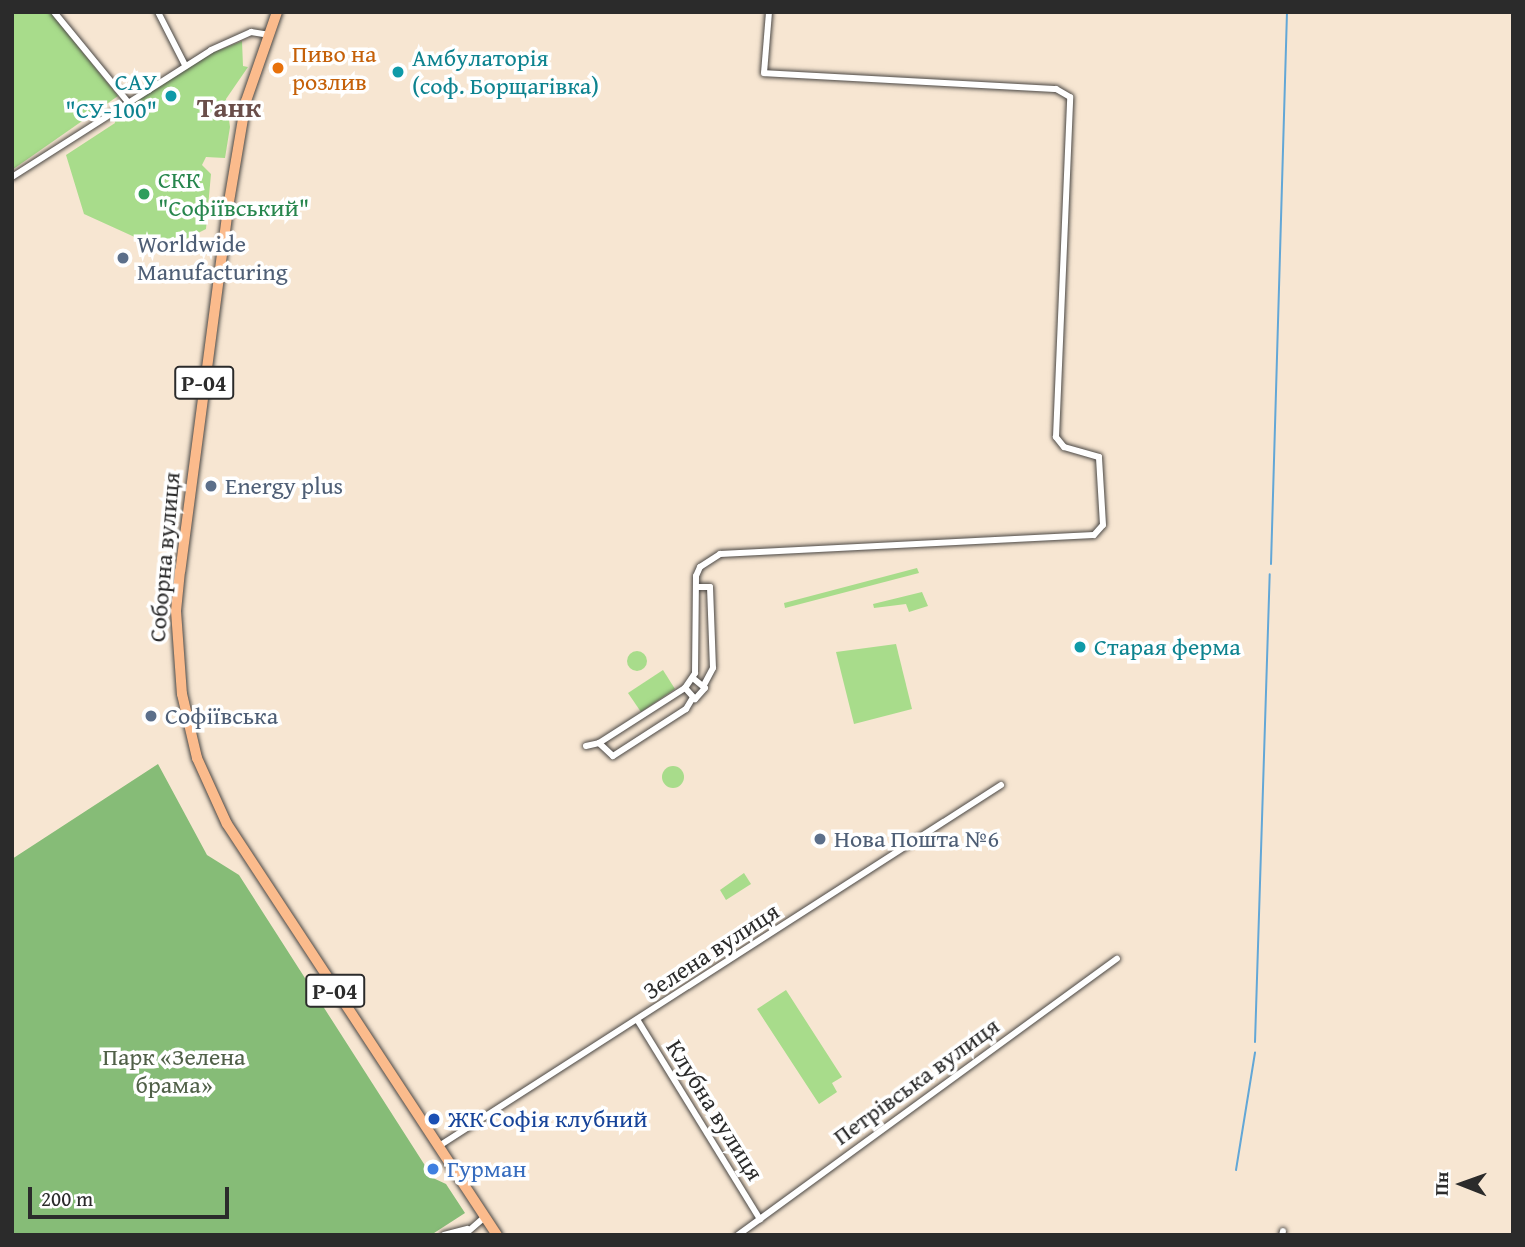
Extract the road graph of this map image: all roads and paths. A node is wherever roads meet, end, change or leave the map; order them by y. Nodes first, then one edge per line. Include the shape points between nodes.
1 (54, 12) edge
2 (158, 12) edge
3 (277, 12) edge
4 (769, 12) edge
5 (270, 34) junction
6 (185, 65) junction
7 (127, 101) junction
8 (12, 177) edge
9 (696, 587) junction
10 (694, 679) junction
11 (704, 685) junction
12 (685, 688) junction
13 (692, 699) junction
14 (599, 743) junction
15 (586, 746) dead end
16 (1001, 785) dead end
17 (1117, 959) dead end
18 (638, 1021) junction
19 (439, 1146) junction
20 (485, 1217) junction
21 (760, 1219) junction
22 (466, 1232) edge
23 (444, 1235) edge
24 (497, 1235) edge
25 (738, 1235) edge

1 - 7 street
2 - 6 street
3 - 5 main road, Соборна вулиця / Р-04
4 - 9 street via 764,73 1056,89 1070,97 1056,437 1064,447 1099,457 1103,525 1094,536 720,554 700,567
5 - 6 street via 242,35
5 - 19 main road, Соборна вулиця / Р-04 via 242,122 203,387 176,611 181,686 197,758 227,824
6 - 7 street
7 - 8 street
9 - 10 street
9 - 11 street via 710,587 713,668
10 - 11 street
10 - 12 street
11 - 13 street via 701,697
12 - 13 street
12 - 14 street
13 - 14 street via 686,709 613,756
14 - 15 street
16 - 18 street, Зелена вулиця
17 - 21 street, Петрівська вулиця
18 - 19 street, Зелена вулиця
18 - 21 street, Клубна вулиця
19 - 20 main road, Соборна вулиця / Р-04
20 - 22 street
20 - 24 main road, Соборна вулиця / Р-04
21 - 25 street, Петрівська вулиця
22 - 23 street

